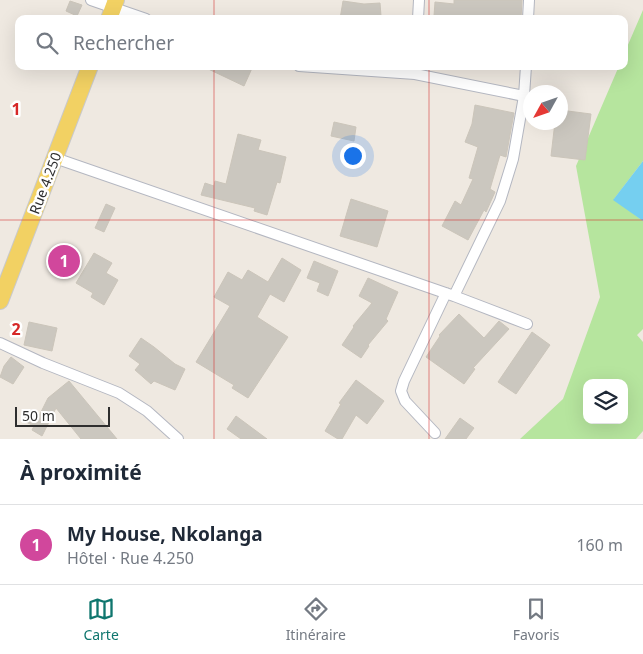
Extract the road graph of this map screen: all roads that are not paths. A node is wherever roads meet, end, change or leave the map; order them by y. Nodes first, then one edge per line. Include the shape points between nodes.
1 (91, 0) edge
2 (419, 0) edge
3 (529, 0) edge
4 (113, 9) edge
5 (133, 15) edge
6 (418, 15) edge
7 (528, 15) edge
8 (88, 70) edge
9 (415, 70) edge
10 (526, 70) edge
11 (525, 85) edge
12 (523, 96) edge
13 (523, 102) edge
14 (55, 158) junction
15 (450, 295) junction
16 (0, 301) edge
17 (527, 324) dead end
18 (0, 343) edge
19 (435, 433) dead end
20 (178, 439) edge

1 - 4 street
2 - 6 street
3 - 7 street
4 - 5 street
8 - 14 main road, Rue 4.250
9 - 12 street
10 - 11 street
13 - 15 street via 513,159 500,202
14 - 15 street
14 - 16 main road, Rue 4.250
15 - 17 street
15 - 19 street via 401,391 405,401
18 - 20 street via 119,393 147,411

